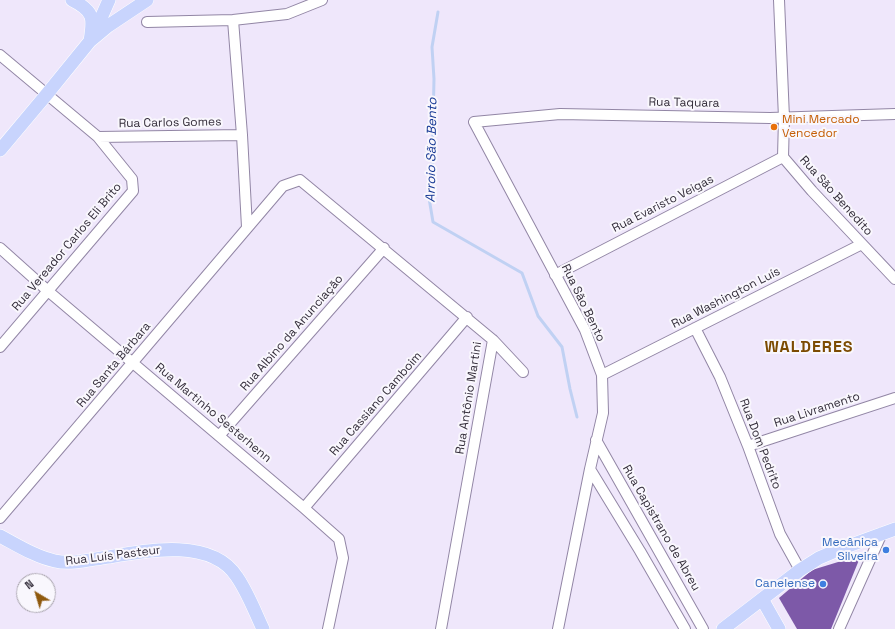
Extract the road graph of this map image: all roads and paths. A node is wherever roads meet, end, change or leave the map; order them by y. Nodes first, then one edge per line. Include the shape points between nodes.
1 (72, 0) edge
2 (109, 0) edge
3 (147, 0) edge
4 (322, 0) edge
5 (779, 0) edge
6 (233, 20) junction
7 (147, 22) dead end
8 (90, 41) junction
9 (0, 56) edge
10 (48, 94) junction
11 (895, 114) edge
12 (784, 118) junction
13 (474, 122) joint
14 (242, 135) junction
15 (98, 137) junction
16 (0, 150) edge
17 (783, 157) junction
18 (284, 186) joint
19 (247, 228) junction
20 (862, 244) junction
21 (0, 248) edge
22 (384, 248) junction
23 (555, 275) junction
24 (895, 279) edge
25 (48, 291) junction
26 (467, 317) junction
27 (695, 328) junction
28 (494, 340) junction
29 (0, 347) edge
30 (133, 363) junction
31 (523, 372) dead end
32 (602, 375) junction
33 (895, 398) edge
34 (219, 436) junction
35 (596, 440) junction
36 (748, 446) junction
37 (590, 469) junction
38 (304, 508) junction
39 (0, 518) edge
40 (895, 529) edge
41 (882, 533) junction
42 (0, 536) edge
43 (654, 542) junction
44 (640, 550) junction
45 (800, 570) junction
46 (762, 599) junction
47 (262, 629) edge
48 (328, 629) edge
49 (441, 629) edge
50 (558, 629) edge
51 (685, 629) edge
52 (703, 629) edge
53 (723, 629) edge
54 (779, 629) edge
55 (839, 629) edge

1 - 8 main road via 84,6 90,13 93,26
2 - 8 main road
3 - 8 main road
4 - 6 street via 287,14
5 - 12 street, Rua São Benedito
6 - 7 street
6 - 14 street
8 - 10 main road
9 - 10 street
10 - 15 street, Rua Vereador Carlos Eli Brito
10 - 16 main road
11 - 12 street, Rua Taquara
12 - 13 street, Rua Taquara via 560,114
12 - 17 street, Rua São Benedito
13 - 23 street, Rua São Bento
14 - 15 street, Rua Carlos Gomes
14 - 19 street
15 - 25 street, Rua Vereador Carlos Eli Brito via 132,179 133,191
17 - 20 street, Rua São Benedito
17 - 23 street, Rua Evaristo Veigas
18 - 19 street, Rua Santa Bárbara
18 - 22 street, Rua Antônio Martini via 300,180
19 - 30 street, Rua Santa Bárbara
20 - 24 street, Rua São Benedito
20 - 27 street, Rua Washington Luís
21 - 25 street, Rua Martinho Sesterhenn
22 - 26 street, Rua Antônio Martini
22 - 34 street, Rua Albino da Anunciação
23 - 32 street, Rua São Bento via 585,330
25 - 29 street, Rua Vereador Carlos Eli Brito
25 - 30 street, Rua Martinho Sesterhenn
26 - 28 street, Rua Antônio Martini
26 - 38 street, Rua Cassiano Camboim
27 - 32 street, Rua Washington Luís
27 - 36 street, Rua Dom Pedrito via 720,377
28 - 31 street
28 - 49 street, Rua Antônio Martini
30 - 34 street, Rua Martinho Sesterhenn
30 - 39 street, Rua Santa Bárbara
32 - 35 street, Rua São Bento via 603,413
33 - 36 street, Rua Livramento
34 - 38 street, Rua Martinho Sesterhenn
35 - 37 street, Rua São Bento
35 - 43 street, Rua Capistrano de Abreu
36 - 45 street, Rua Dom Pedrito via 780,534
37 - 44 street
37 - 50 street, Rua São Bento
38 - 48 street, Rua Martinho Sesterhenn via 339,540 343,558
40 - 41 main road
41 - 45 main road via 819,558
41 - 55 street
42 - 47 main road, Rua Luís Pasteur via 27,551 55,561 70,562 162,550 204,554 228,566 237,576
43 - 44 street
43 - 52 street, Rua Capistrano de Abreu
44 - 51 street
45 - 46 main road
46 - 53 main road
46 - 54 main road

